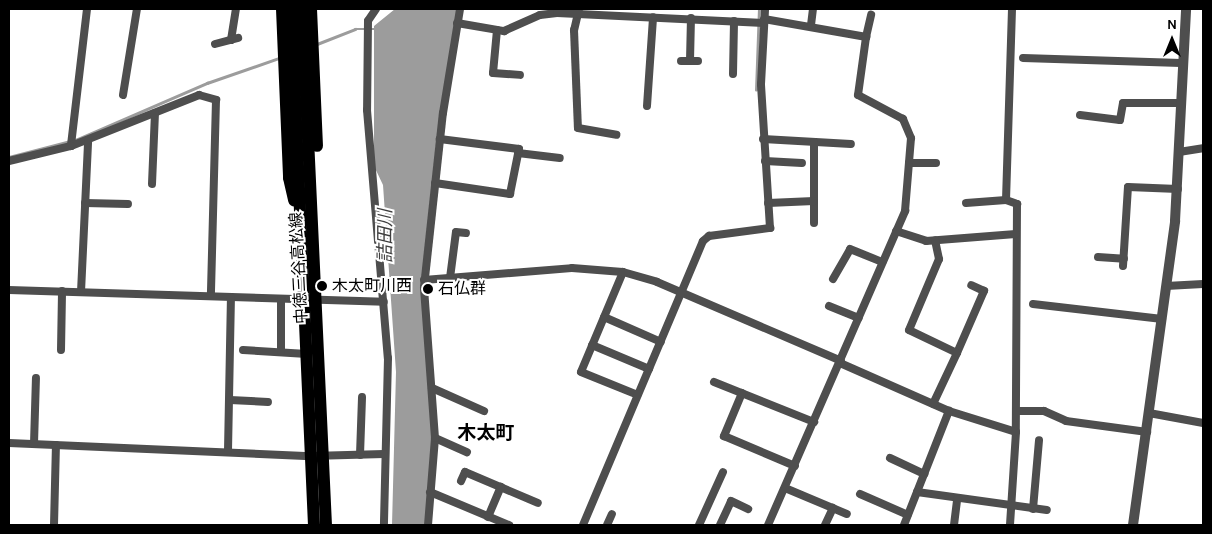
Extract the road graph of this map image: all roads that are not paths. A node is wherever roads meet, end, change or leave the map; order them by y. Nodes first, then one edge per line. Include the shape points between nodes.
1 (87, 9) edge
2 (137, 9) edge
3 (236, 9) edge
4 (282, 9) edge
5 (291, 9) edge
6 (302, 9) edge
7 (311, 9) edge
8 (376, 9) edge
9 (460, 9) edge
10 (670, 9) edge
11 (765, 9) edge
12 (813, 9) edge
13 (1012, 9) edge
14 (1186, 9) edge
15 (578, 12) edge
16 (872, 15) dead end
17 (653, 17) junction
18 (670, 18) junction
19 (691, 18) junction
20 (734, 21) junction
21 (764, 21) junction
22 (457, 23) junction
23 (811, 25) junction
24 (497, 30) junction
25 (866, 38) junction
26 (215, 44) dead end
27 (1023, 58) dead end
28 (681, 61) dead end
29 (1181, 63) junction
30 (299, 65) junction
31 (733, 74) dead end
32 (520, 75) dead end
33 (123, 95) dead end
34 (1180, 103) junction
35 (647, 106) dead end
36 (155, 113) junction
37 (1080, 115) dead end
38 (616, 135) dead end
39 (440, 139) junction
40 (763, 139) junction
41 (88, 141) junction
42 (814, 142) junction
43 (851, 144) dead end
44 (71, 146) junction
45 (1203, 148) edge
46 (1179, 152) junction
47 (518, 153) junction
48 (560, 158) dead end
49 (9, 161) edge
50 (765, 161) junction
51 (909, 162) junction
52 (802, 163) dead end
53 (936, 163) dead end
54 (435, 183) junction
55 (152, 184) dead end
56 (1178, 189) junction
57 (814, 200) junction
58 (1006, 200) junction
59 (85, 203) junction
60 (768, 203) junction
61 (966, 203) dead end
62 (128, 204) dead end
63 (312, 219) junction
64 (814, 223) dead end
65 (301, 229) junction
66 (896, 231) junction
67 (466, 233) dead end
68 (1016, 234) junction
69 (934, 240) junction
70 (1098, 257) dead end
71 (883, 262) junction
72 (623, 272) junction
73 (450, 278) junction
74 (833, 279) dead end
75 (424, 280) junction
76 (1203, 284) edge
77 (971, 286) dead end
78 (1166, 286) junction
79 (9, 290) edge
80 (62, 292) junction
81 (81, 292) junction
82 (682, 292) junction
83 (211, 296) junction
84 (231, 297) junction
85 (281, 298) junction
86 (311, 299) junction
87 (384, 302) junction
88 (1033, 304) dead end
89 (829, 306) dead end
90 (604, 318) junction
91 (859, 318) junction
92 (1162, 319) junction
93 (661, 342) junction
94 (592, 345) junction
95 (61, 350) dead end
96 (243, 350) dead end
97 (281, 351) junction
98 (956, 353) junction
99 (307, 354) junction
100 (841, 362) junction
101 (649, 369) junction
102 (36, 378) dead end
103 (714, 382) dead end
104 (432, 388) junction
105 (742, 393) junction
106 (638, 395) junction
107 (362, 397) dead end
108 (230, 400) junction
109 (268, 402) dead end
110 (933, 404) junction
111 (484, 410) dead end
112 (1016, 410) junction
113 (949, 412) junction
114 (1150, 413) junction
115 (814, 422) junction
116 (1203, 423) edge
117 (1016, 432) junction
118 (1147, 432) junction
119 (435, 438) junction
120 (1039, 440) dead end
121 (9, 443) edge
122 (34, 444) junction
123 (56, 445) junction
124 (228, 451) junction
125 (467, 452) dead end
126 (384, 454) junction
127 (360, 455) junction
128 (317, 456) junction
129 (890, 458) dead end
130 (795, 466) junction
131 (722, 472) dead end
132 (925, 474) junction
133 (461, 481) dead end
134 (501, 487) junction
135 (785, 488) junction
136 (430, 492) junction
137 (917, 492) junction
138 (860, 494) dead end
139 (957, 499) junction
140 (538, 503) dead end
141 (833, 508) junction
142 (1012, 508) junction
143 (748, 509) dead end
144 (1033, 509) junction
145 (1047, 510) dead end
146 (612, 514) dead end
147 (847, 514) dead end
148 (908, 515) junction
149 (492, 520) edge
150 (54, 525) edge
151 (314, 525) edge
152 (326, 525) edge
153 (384, 525) edge
154 (428, 525) edge
155 (508, 525) edge
156 (583, 525) edge
157 (608, 525) edge
158 (699, 525) edge
159 (720, 525) edge
160 (768, 525) edge
161 (825, 525) edge
162 (904, 525) edge
163 (954, 525) edge
164 (1010, 525) edge
165 (1133, 525) edge

1 - 44 street
2 - 33 street
3 - 26 street via 235,39
4 - 65 main road via 289,178
5 - 30 main road, 中徳三谷高松線
6 - 30 main road, 中徳三谷高松線
7 - 63 main road via 318,196
8 - 87 street via 368,21 367,110
9 - 22 street
10 - 18 street
11 - 21 street
12 - 23 street
13 - 58 street
14 - 29 street
15 - 17 street
15 - 24 street via 540,15 522,26
15 - 38 street via 578,128
16 - 25 street
17 - 18 street
17 - 35 street
18 - 19 street
19 - 20 street
19 - 28 street via 694,61
20 - 21 street
20 - 31 street
21 - 23 street
21 - 40 street
22 - 24 street
22 - 39 street
23 - 25 street
24 - 32 street via 493,73
25 - 51 street via 858,95 903,119 911,138
27 - 29 street
29 - 34 street
30 - 63 main road, 中徳三谷高松線
30 - 65 main road, 中徳三谷高松線
34 - 37 street via 1123,103 1120,120
34 - 46 street
36 - 41 street
36 - 55 street
36 - 83 street via 199,95 218,105
39 - 47 street via 518,149
39 - 54 street
40 - 42 street
40 - 50 street
41 - 44 street
41 - 59 street
42 - 43 street
42 - 57 street
44 - 49 street
45 - 46 street
46 - 56 street
47 - 48 street
47 - 54 street via 510,194
50 - 52 street
50 - 60 street
51 - 53 street
51 - 66 street via 905,211
54 - 75 street
56 - 70 street via 1128,187 1123,262
56 - 78 street
57 - 60 street
57 - 64 street
58 - 61 street
58 - 68 street via 1017,204
59 - 62 street
59 - 81 street
60 - 82 street via 770,228 709,236 703,241
63 - 86 main road, 中徳三谷高松線
65 - 86 main road, 中徳三谷高松線
66 - 69 street
66 - 71 street
67 - 73 street via 453,232
68 - 69 street
68 - 112 street
69 - 98 street via 939,259 909,330
71 - 74 street via 850,249
71 - 91 street
72 - 73 street via 572,268
72 - 82 street
72 - 90 street
73 - 75 street
75 - 104 street
76 - 78 street
77 - 98 street via 984,291
78 - 92 street
79 - 80 street
80 - 81 street
80 - 95 street
81 - 83 street
82 - 93 street
82 - 100 street
83 - 84 street
84 - 85 street
84 - 108 street
85 - 86 street
85 - 97 street
86 - 87 street
86 - 99 main road, 中徳三谷高松線
86 - 128 main road, 中徳三谷高松線
87 - 126 street via 388,382
88 - 92 street
89 - 91 street
90 - 93 street
90 - 94 street
91 - 100 street
92 - 114 street
93 - 101 street
94 - 101 street
94 - 106 street via 581,372
96 - 97 street
97 - 99 street
98 - 110 street
99 - 128 main road, 中徳三谷高松線
100 - 110 street
100 - 115 street
101 - 106 street
102 - 122 street
103 - 105 street
104 - 111 street
104 - 119 street
105 - 115 street
105 - 130 street via 724,436
106 - 156 street
107 - 127 street
108 - 109 street
108 - 124 street
110 - 113 street
112 - 117 street
112 - 118 street via 1044,411 1066,421
113 - 117 street
113 - 132 street
114 - 116 street
114 - 118 street
115 - 130 street
117 - 142 street
118 - 165 street
119 - 125 street
119 - 136 street
120 - 144 street
121 - 122 street
122 - 123 street
123 - 124 street
123 - 150 street
124 - 128 street
126 - 127 street
126 - 153 street
127 - 128 street
128 - 151 main road, 中徳三谷高松線
128 - 152 main road, 中徳三谷高松線
129 - 132 street
130 - 135 street
131 - 158 street
132 - 137 street
133 - 134 street via 465,472
134 - 140 street
134 - 149 street
135 - 141 street
135 - 160 street
136 - 149 street
136 - 154 street
137 - 139 street
137 - 148 street
138 - 148 street
139 - 142 street
139 - 163 street
141 - 147 street
141 - 161 street
142 - 144 street
142 - 164 street
143 - 159 street via 731,501
144 - 145 street
146 - 157 street
148 - 162 street
149 - 155 street

